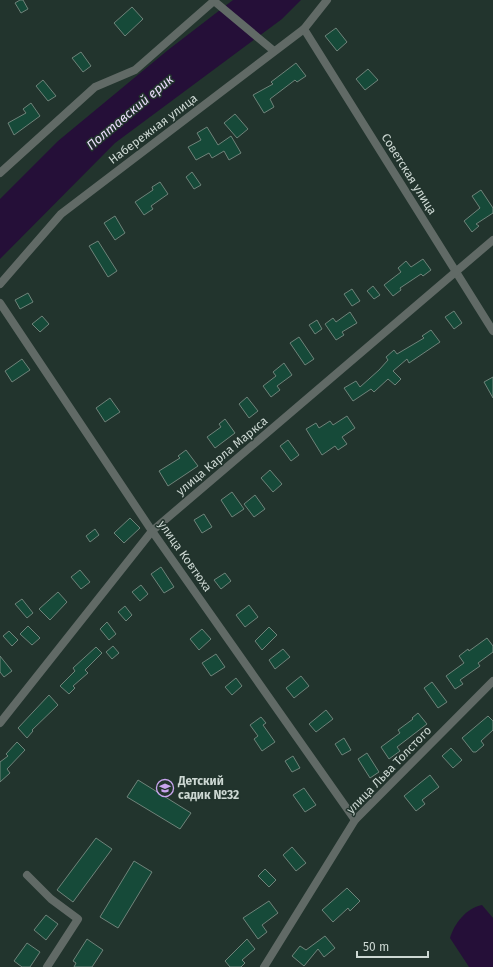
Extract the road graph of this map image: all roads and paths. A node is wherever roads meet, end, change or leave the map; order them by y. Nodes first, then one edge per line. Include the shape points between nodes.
1 (215, 0) edge
2 (327, 0) edge
3 (304, 29) junction
4 (274, 52) junction
5 (0, 172) edge
6 (493, 240) edge
7 (456, 272) junction
8 (0, 284) edge
9 (0, 303) edge
10 (493, 331) edge
11 (152, 531) junction
12 (493, 681) edge
13 (0, 723) edge
14 (355, 820) junction
15 (27, 875) dead end
16 (47, 967) edge
17 (264, 967) edge

1 - 4 street
1 - 5 street via 135,70 95,87
2 - 3 street, Набережная улица
3 - 4 street, Набережная улица
3 - 7 street, Советская улица
4 - 8 street, Набережная улица via 61,214
6 - 7 street, улица Карла Маркса
7 - 10 street, Советская улица
7 - 11 street, улица Карла Маркса
9 - 11 street, улица Ковтюха
11 - 13 street, улица Карла Маркса
11 - 14 street, улица Ковтюха
12 - 14 street, улица Льва Толстого
14 - 17 street, улица Льва Толстого
15 - 16 street via 51,899 78,919

